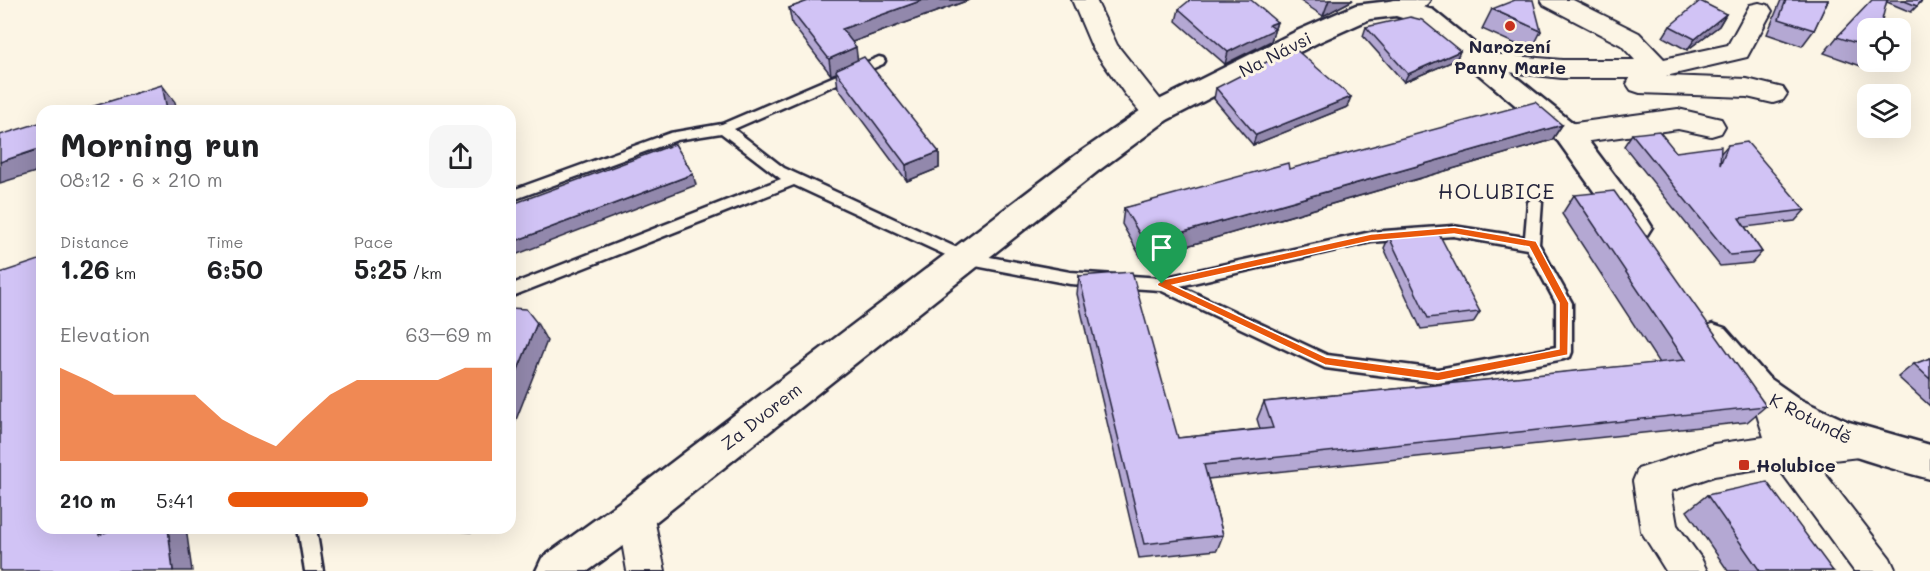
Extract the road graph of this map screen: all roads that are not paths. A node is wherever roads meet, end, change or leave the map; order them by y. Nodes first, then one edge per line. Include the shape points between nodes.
1 (1084, 0) edge
2 (1553, 0) edge
3 (1408, 3) edge
4 (1760, 11) dead end
5 (879, 61) dead end
6 (1479, 62) junction
7 (1563, 69) junction
8 (1658, 69) junction
9 (1773, 94) dead end
10 (1157, 113) junction
11 (1711, 126) dead end
12 (724, 128) junction
13 (1568, 134) junction
14 (795, 179) junction
15 (516, 194) edge
16 (1535, 202) dead end
17 (1532, 244) junction
18 (1655, 256) edge
19 (965, 258) junction
20 (1162, 284) junction
21 (516, 289) edge
22 (1696, 314) edge
23 (1769, 399) junction
24 (1859, 442) junction
25 (1785, 449) junction
26 (1930, 462) edge
27 (634, 514) junction
28 (309, 534) edge
29 (314, 571) edge
30 (556, 571) edge
31 (646, 571) edge
32 (1688, 571) edge
33 (1877, 571) edge

1 - 10 street via 1092,25 1111,57
2 - 8 street via 1630,39
3 - 6 street, Na Návsi
3 - 10 street, Na Návsi via 1365,11
4 - 8 street via 1738,51
5 - 12 lane
6 - 7 street
6 - 13 street, Na Návsi
7 - 8 street
7 - 9 street via 1613,83 1747,88
10 - 19 street, Za Dvorem
11 - 13 street via 1678,119
12 - 14 lane via 779,172
12 - 15 lane via 675,136
13 - 18 street
14 - 19 lane
14 - 21 lane
16 - 17 lane
17 - 20 lane via 1454,231 1371,237
17 - 20 lane via 1564,303 1564,352 1438,376 1325,361
19 - 20 lane via 1070,278
19 - 27 street, Za Dvorem
22 - 23 street, K Rotundě via 1724,353
23 - 24 street, K Rotundě
23 - 25 street
24 - 25 street
24 - 26 street, K Rotundě
25 - 32 street via 1714,460 1651,482 1660,531
25 - 33 street
27 - 30 street, Za Dvorem
27 - 31 street
28 - 29 lane

